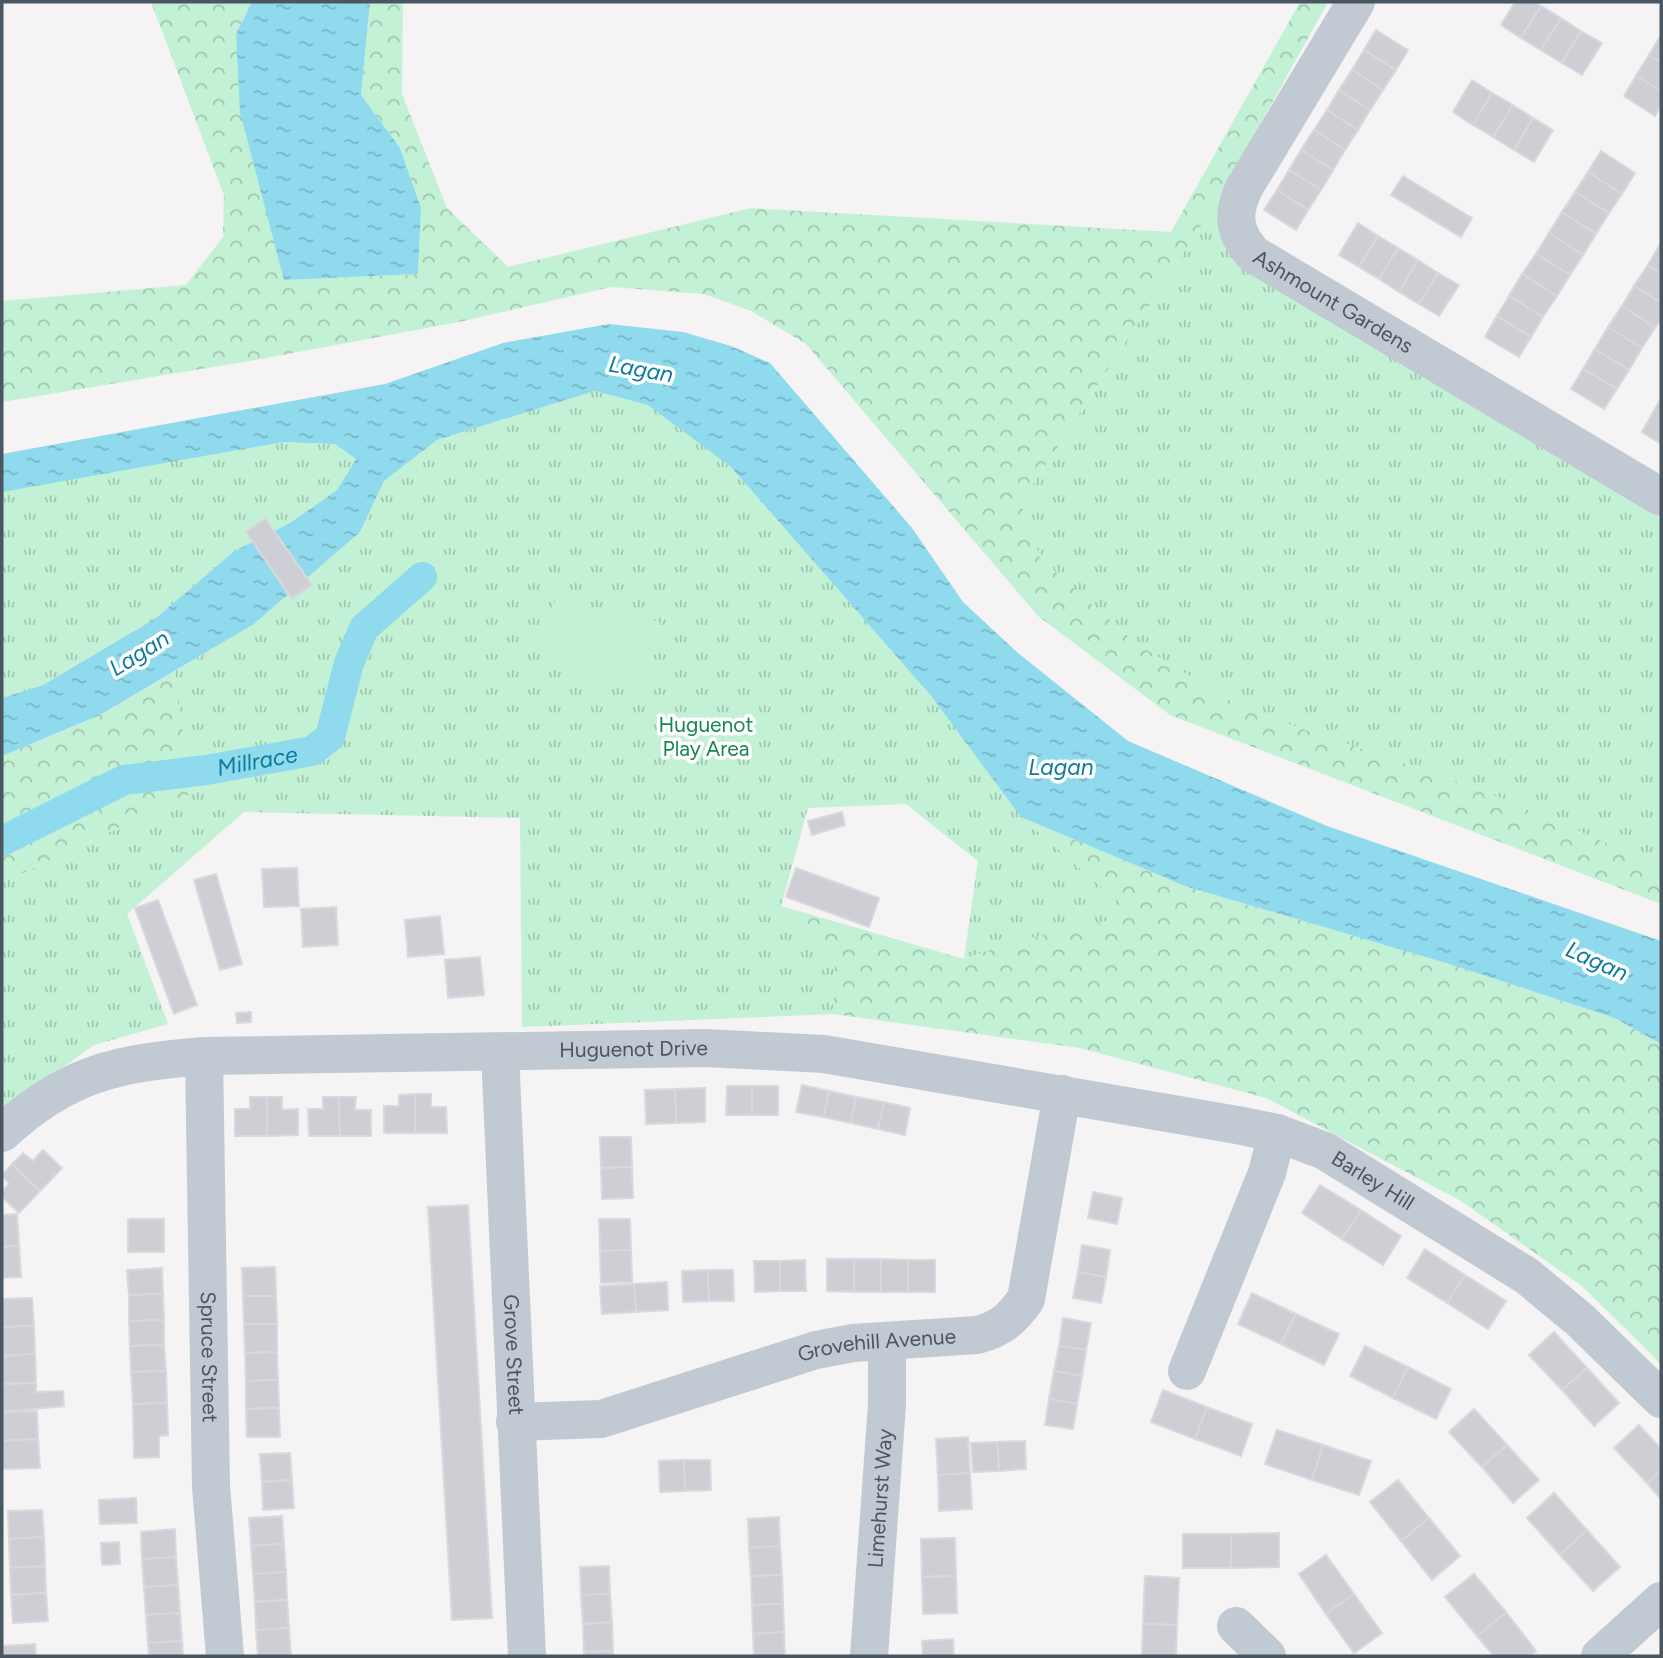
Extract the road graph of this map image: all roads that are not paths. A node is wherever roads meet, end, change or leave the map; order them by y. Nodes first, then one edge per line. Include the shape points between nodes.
1 (1356, 2) edge
2 (1661, 496) edge
3 (500, 1052) junction
4 (204, 1056) junction
5 (1062, 1094) junction
6 (2, 1133) edge
7 (1277, 1133) junction
8 (887, 1341) junction
9 (1187, 1371) dead end
10 (1661, 1399) edge
11 (515, 1422) junction
12 (1661, 1601) edge
13 (1236, 1626) dead end
14 (225, 1656) edge
15 (527, 1656) edge
16 (869, 1656) edge
17 (1267, 1656) edge
18 (1600, 1656) edge

1 - 2 street, Ashmount Gardens via 1244,188 1235,220 1243,243 1253,254
3 - 4 street, Huguenot Drive
3 - 5 street, Huguenot Drive via 765,1049 846,1057
3 - 11 street, Grove Street
4 - 6 street, Huguenot Drive via 138,1063 84,1078 37,1105
4 - 14 street, Spruce Street via 211,1486
5 - 7 street, Huguenot Drive
5 - 8 street, Grovehill Avenue via 1026,1300 1014,1318 977,1335
7 - 9 street via 1266,1172
7 - 10 street, Barley Hill via 1325,1151 1527,1276
8 - 11 street, Grovehill Avenue via 816,1350 601,1419
8 - 16 street, Limehurst Way via 887,1404
11 - 15 street, Grove Street
12 - 18 street
13 - 17 street

